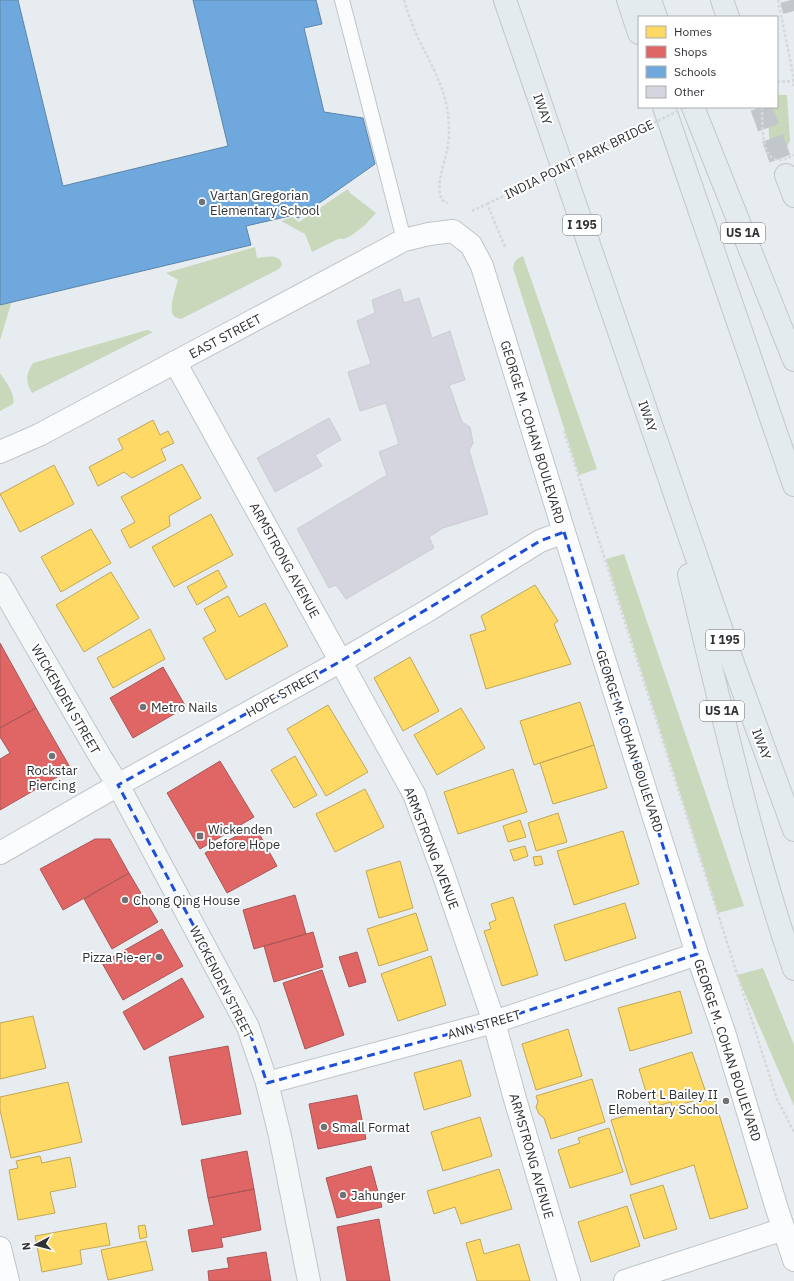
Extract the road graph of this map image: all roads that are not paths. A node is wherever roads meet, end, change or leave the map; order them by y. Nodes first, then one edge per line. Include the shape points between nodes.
1 (342, 0) edge
2 (505, 0) edge
3 (628, 0) edge
4 (650, 0) edge
5 (722, 0) edge
6 (656, 16) edge
7 (728, 16) edge
8 (638, 30) edge
9 (664, 108) edge
10 (692, 108) edge
11 (786, 175) tunnel mouth
12 (794, 196) edge
13 (453, 231) joint
14 (404, 240) junction
15 (794, 360) edge
16 (175, 362) junction
17 (659, 449) junction
18 (0, 452) edge
19 (794, 485) edge
20 (564, 532) junction
21 (0, 584) edge
22 (341, 661) junction
23 (118, 785) junction
24 (794, 830) edge
25 (0, 853) edge
26 (697, 954) junction
27 (794, 969) edge
28 (494, 1022) junction
29 (267, 1083) junction
30 (784, 1229) junction
31 (0, 1248) edge
32 (794, 1260) edge
33 (8, 1281) edge
34 (309, 1281) edge
35 (569, 1281) edge
36 (625, 1281) edge

1 - 14 lane
2 - 17 highway, IWAY / I 195
3 - 8 highway
4 - 6 highway
5 - 7 highway
9 - 19 highway
10 - 15 highway, US 1A
11 - 12 highway
13 - 14 street, EAST STREET
13 - 20 street, GEORGE M. COHAN BOULEVARD via 471,245 482,266
14 - 16 street, EAST STREET
16 - 18 street, EAST STREET via 39,435
16 - 22 street, ARMSTRONG AVENUE
17 - 24 highway, IWAY / I 195 via 738,679
17 - 27 highway, US 1A via 739,786
20 - 22 street, HOPE STREET via 540,541
20 - 26 street, GEORGE M. COHAN BOULEVARD
21 - 23 main road, WICKENDEN STREET
22 - 23 street, HOPE STREET
22 - 28 street, ARMSTRONG AVENUE via 414,794
23 - 25 street, HOPE STREET
23 - 29 main road, WICKENDEN STREET via 248,1027
26 - 28 street, ANN STREET
26 - 30 street, GEORGE M. COHAN BOULEVARD via 724,1032
28 - 29 street, ANN STREET
28 - 35 street, ARMSTRONG AVENUE
29 - 34 main road, WICKENDEN STREET
30 - 32 street, GEORGE M. COHAN BOULEVARD
30 - 36 street
31 - 33 street

